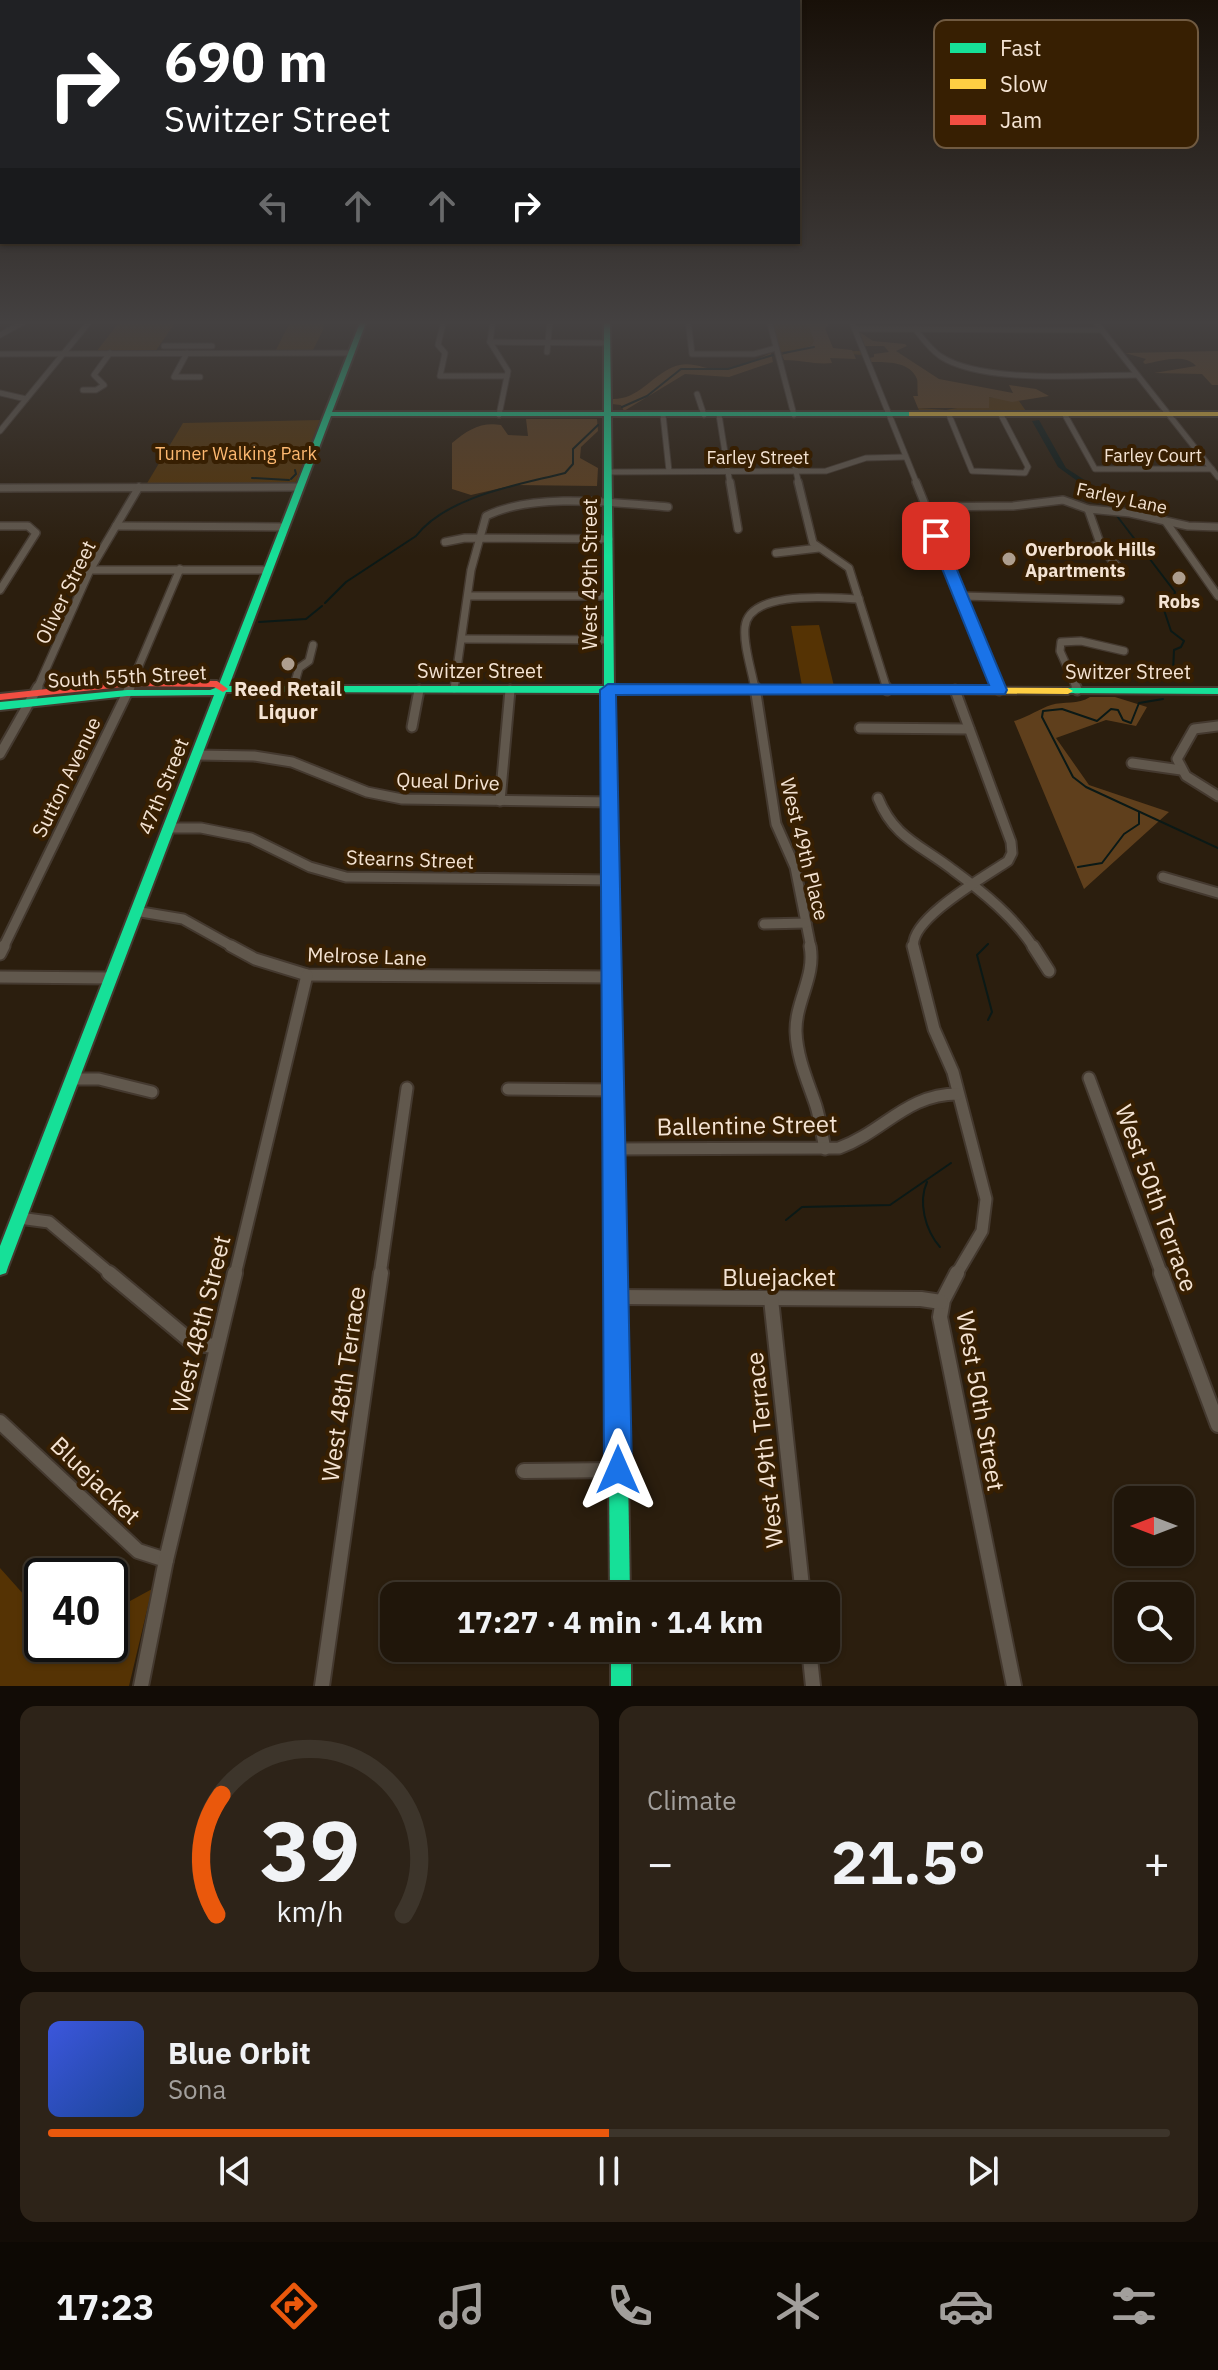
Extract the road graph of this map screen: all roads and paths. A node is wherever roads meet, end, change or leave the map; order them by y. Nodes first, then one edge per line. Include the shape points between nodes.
1 (26, 399) edge
2 (334, 399) edge
3 (502, 399) edge
4 (608, 399) edge
5 (699, 399) edge
6 (790, 399) edge
7 (883, 399) edge
8 (1156, 399) edge
9 (328, 414) junction
10 (1168, 414) junction
11 (1218, 414) edge
12 (499, 415) junction
13 (608, 415) junction
14 (663, 415) junction
15 (704, 415) junction
16 (719, 415) junction
17 (794, 415) junction
18 (889, 415) junction
19 (949, 415) junction
20 (1001, 415) junction
21 (1065, 415) junction
22 (0, 431) edge
23 (792, 455) dead end
24 (905, 457) junction
25 (1212, 469) junction
26 (669, 471) junction
27 (795, 471) junction
28 (609, 472) junction
29 (728, 472) junction
30 (1218, 477) edge
31 (139, 487) junction
32 (298, 487) junction
33 (0, 488) edge
34 (609, 504) junction
35 (668, 507) dead end
36 (924, 507) junction
37 (1088, 509) junction
38 (1166, 522) junction
39 (0, 526) edge
40 (116, 526) junction
41 (283, 527) junction
42 (1218, 527) edge
43 (738, 529) dead end
44 (479, 538) junction
45 (609, 539) junction
46 (445, 542) dead end
47 (819, 548) junction
48 (776, 553) dead end
49 (180, 569) junction
50 (90, 570) junction
51 (266, 570) junction
52 (1124, 574) dead end
53 (0, 590) edge
54 (468, 596) junction
55 (609, 596) junction
56 (961, 596) junction
57 (1218, 596) edge
58 (859, 599) junction
59 (1120, 600) dead end
60 (462, 639) junction
61 (609, 640) junction
62 (313, 645) dead end
63 (1124, 651) dead end
64 (129, 688) junction
65 (223, 689) junction
66 (293, 689) junction
67 (419, 690) junction
68 (454, 690) junction
69 (510, 690) junction
70 (608, 690) junction
71 (754, 690) junction
72 (887, 690) junction
73 (955, 690) junction
74 (999, 690) junction
75 (1077, 690) junction
76 (1218, 691) edge
77 (34, 696) junction
78 (0, 697) edge
79 (0, 706) edge
80 (1218, 726) edge
81 (412, 727) dead end
82 (860, 728) dead end
83 (969, 729) junction
84 (0, 754) edge
85 (197, 755) junction
86 (1132, 763) dead end
87 (1181, 770) junction
88 (1218, 796) edge
89 (878, 798) dead end
90 (500, 801) junction
91 (610, 802) junction
92 (168, 828) junction
93 (1163, 877) dead end
94 (612, 880) junction
95 (973, 886) junction
96 (1218, 893) edge
97 (135, 911) junction
98 (806, 923) junction
99 (764, 924) dead end
100 (0, 954) edge
101 (1049, 971) dead end
102 (307, 975) junction
103 (0, 977) edge
104 (612, 977) junction
105 (110, 978) junction
106 (1089, 1078) dead end
107 (72, 1079) junction
108 (407, 1088) dead end
109 (508, 1089) dead end
110 (615, 1090) junction
111 (152, 1092) dead end
112 (958, 1094) junction
113 (615, 1149) junction
114 (825, 1149) junction
115 (19, 1218) junction
116 (0, 1267) edge
117 (617, 1297) junction
118 (771, 1299) junction
119 (941, 1302) junction
120 (216, 1346) junction
121 (0, 1422) edge
122 (1218, 1425) edge
123 (618, 1470) junction
124 (524, 1471) dead end
125 (166, 1560) junction
126 (620, 1582) edge
127 (801, 1582) edge
128 (621, 1662) edge
129 (810, 1662) edge
130 (141, 1686) edge
131 (322, 1686) edge
132 (621, 1686) edge
133 (813, 1686) edge
134 (1014, 1686) edge

1 - 22 street
2 - 9 street, 47th Street
3 - 12 street
4 - 13 street, West 49th Street
5 - 15 street
6 - 17 street
7 - 18 street
8 - 10 street
9 - 12 street
9 - 32 street, 47th Street
10 - 11 street
10 - 21 street
10 - 25 street
12 - 13 street
13 - 14 street
13 - 28 street, West 49th Street
14 - 15 street
14 - 26 street
15 - 16 street
16 - 17 street
16 - 29 street
17 - 18 street
18 - 19 street
18 - 24 street
19 - 20 street
19 - 20 street via 975,472 1029,471
20 - 21 street
21 - 25 street, Farley Court via 1095,469
23 - 27 street
24 - 27 street, Farley Street
24 - 36 street
25 - 30 street
26 - 28 street, Farley Street
26 - 29 street, Farley Street
27 - 29 street, Farley Street
27 - 47 street via 810,537
28 - 34 street, West 49th Street
29 - 43 street
31 - 32 street
31 - 33 street
31 - 40 street, Oliver Street
32 - 41 street, 47th Street
34 - 35 street
34 - 44 street via 497,509 483,519
34 - 45 street, West 49th Street
36 - 37 street, Farley Lane via 1058,500
36 - 56 street
37 - 38 street, Farley Lane
37 - 52 street via 1100,543 1110,547 1104,551
38 - 42 street, Farley Lane
38 - 57 street
39 - 53 street via 34,528 35,536
40 - 41 street
40 - 50 street, Oliver Street
41 - 51 street, 47th Street
44 - 45 street
44 - 46 street
44 - 54 street
45 - 55 street, West 49th Street
47 - 48 street
47 - 58 street via 849,568
49 - 50 street
49 - 51 street
49 - 64 street, Sutton Avenue
50 - 77 street, Oliver Street
51 - 65 street, 47th Street
54 - 55 street
54 - 60 street
55 - 61 street, West 49th Street
56 - 59 street
56 - 74 street
58 - 71 street, West 49th Place via 782,599 749,615 745,626
58 - 72 street
60 - 61 street
60 - 68 street
61 - 70 street, West 49th Street
62 - 66 street
63 - 75 street via 1081,641 1059,645
64 - 65 street, South 55th Street via 211,693
64 - 77 street, South 55th Street
64 - 100 street, Sutton Avenue
65 - 66 street, Switzer Street
65 - 85 street, 47th Street
66 - 67 street, Switzer Street
67 - 68 street, Switzer Street
67 - 81 street
68 - 69 street, Switzer Street
69 - 70 street, Switzer Street
69 - 90 street
70 - 71 street, Switzer Street
70 - 91 street, West 49th Street
71 - 72 street, Switzer Street
71 - 98 street, West 49th Place via 776,824 795,867
72 - 73 street, Switzer Street
73 - 74 street, Switzer Street
73 - 83 street
74 - 75 street, Switzer Street
75 - 76 street, Switzer Street
77 - 78 street, South 55th Street
77 - 79 street, South 55th Street
77 - 84 street, Oliver Street
80 - 87 street via 1204,725 1191,732 1177,759
82 - 83 street
83 - 95 street, West 50th Street via 1012,853
85 - 90 street, Queal Drive via 292,762 392,798
85 - 92 street, 47th Street
86 - 87 street
87 - 88 street
89 - 95 street via 895,830
90 - 91 street, Queal Drive
91 - 94 street, West 49th Street
92 - 94 street, Stearns Street via 251,838 310,867 346,877
92 - 97 street, 47th Street
93 - 96 street
94 - 104 street, West 49th Street
95 - 101 street via 1020,926
95 - 112 street, West 50th Street via 921,922 912,942 934,1029
97 - 102 street, Melrose Lane via 183,919 255,959
97 - 105 street, 47th Street
98 - 99 street
98 - 114 street, West 49th Place via 811,964 796,1033
102 - 104 street, Melrose Lane
102 - 120 street, West 48th Street
103 - 105 street
104 - 110 street, West 49th Street
105 - 107 street, 47th Street
106 - 122 street, West 50th Terrace
107 - 111 street via 99,1079
107 - 115 street, 47th Street
108 - 131 street, West 48th Terrace
109 - 110 street
110 - 113 street, West 49th Street
112 - 114 street, Ballentine Street via 933,1093 917,1099 861,1141
112 - 119 street, West 50th Street via 988,1212 982,1234
113 - 114 street, Ballentine Street
113 - 117 street, West 49th Street
115 - 116 street, 47th Street
115 - 120 street via 49,1222 194,1344
117 - 118 street, Bluejacket
117 - 123 street, West 49th Street
118 - 119 street, Bluejacket
118 - 127 street, West 49th Terrace
119 - 134 street, West 50th Street via 943,1337
120 - 125 street, West 48th Street
121 - 125 street, Bluejacket via 138,1551
123 - 124 street
123 - 126 street, West 49th Street
125 - 130 street, West 48th Street
128 - 132 street
129 - 133 street

